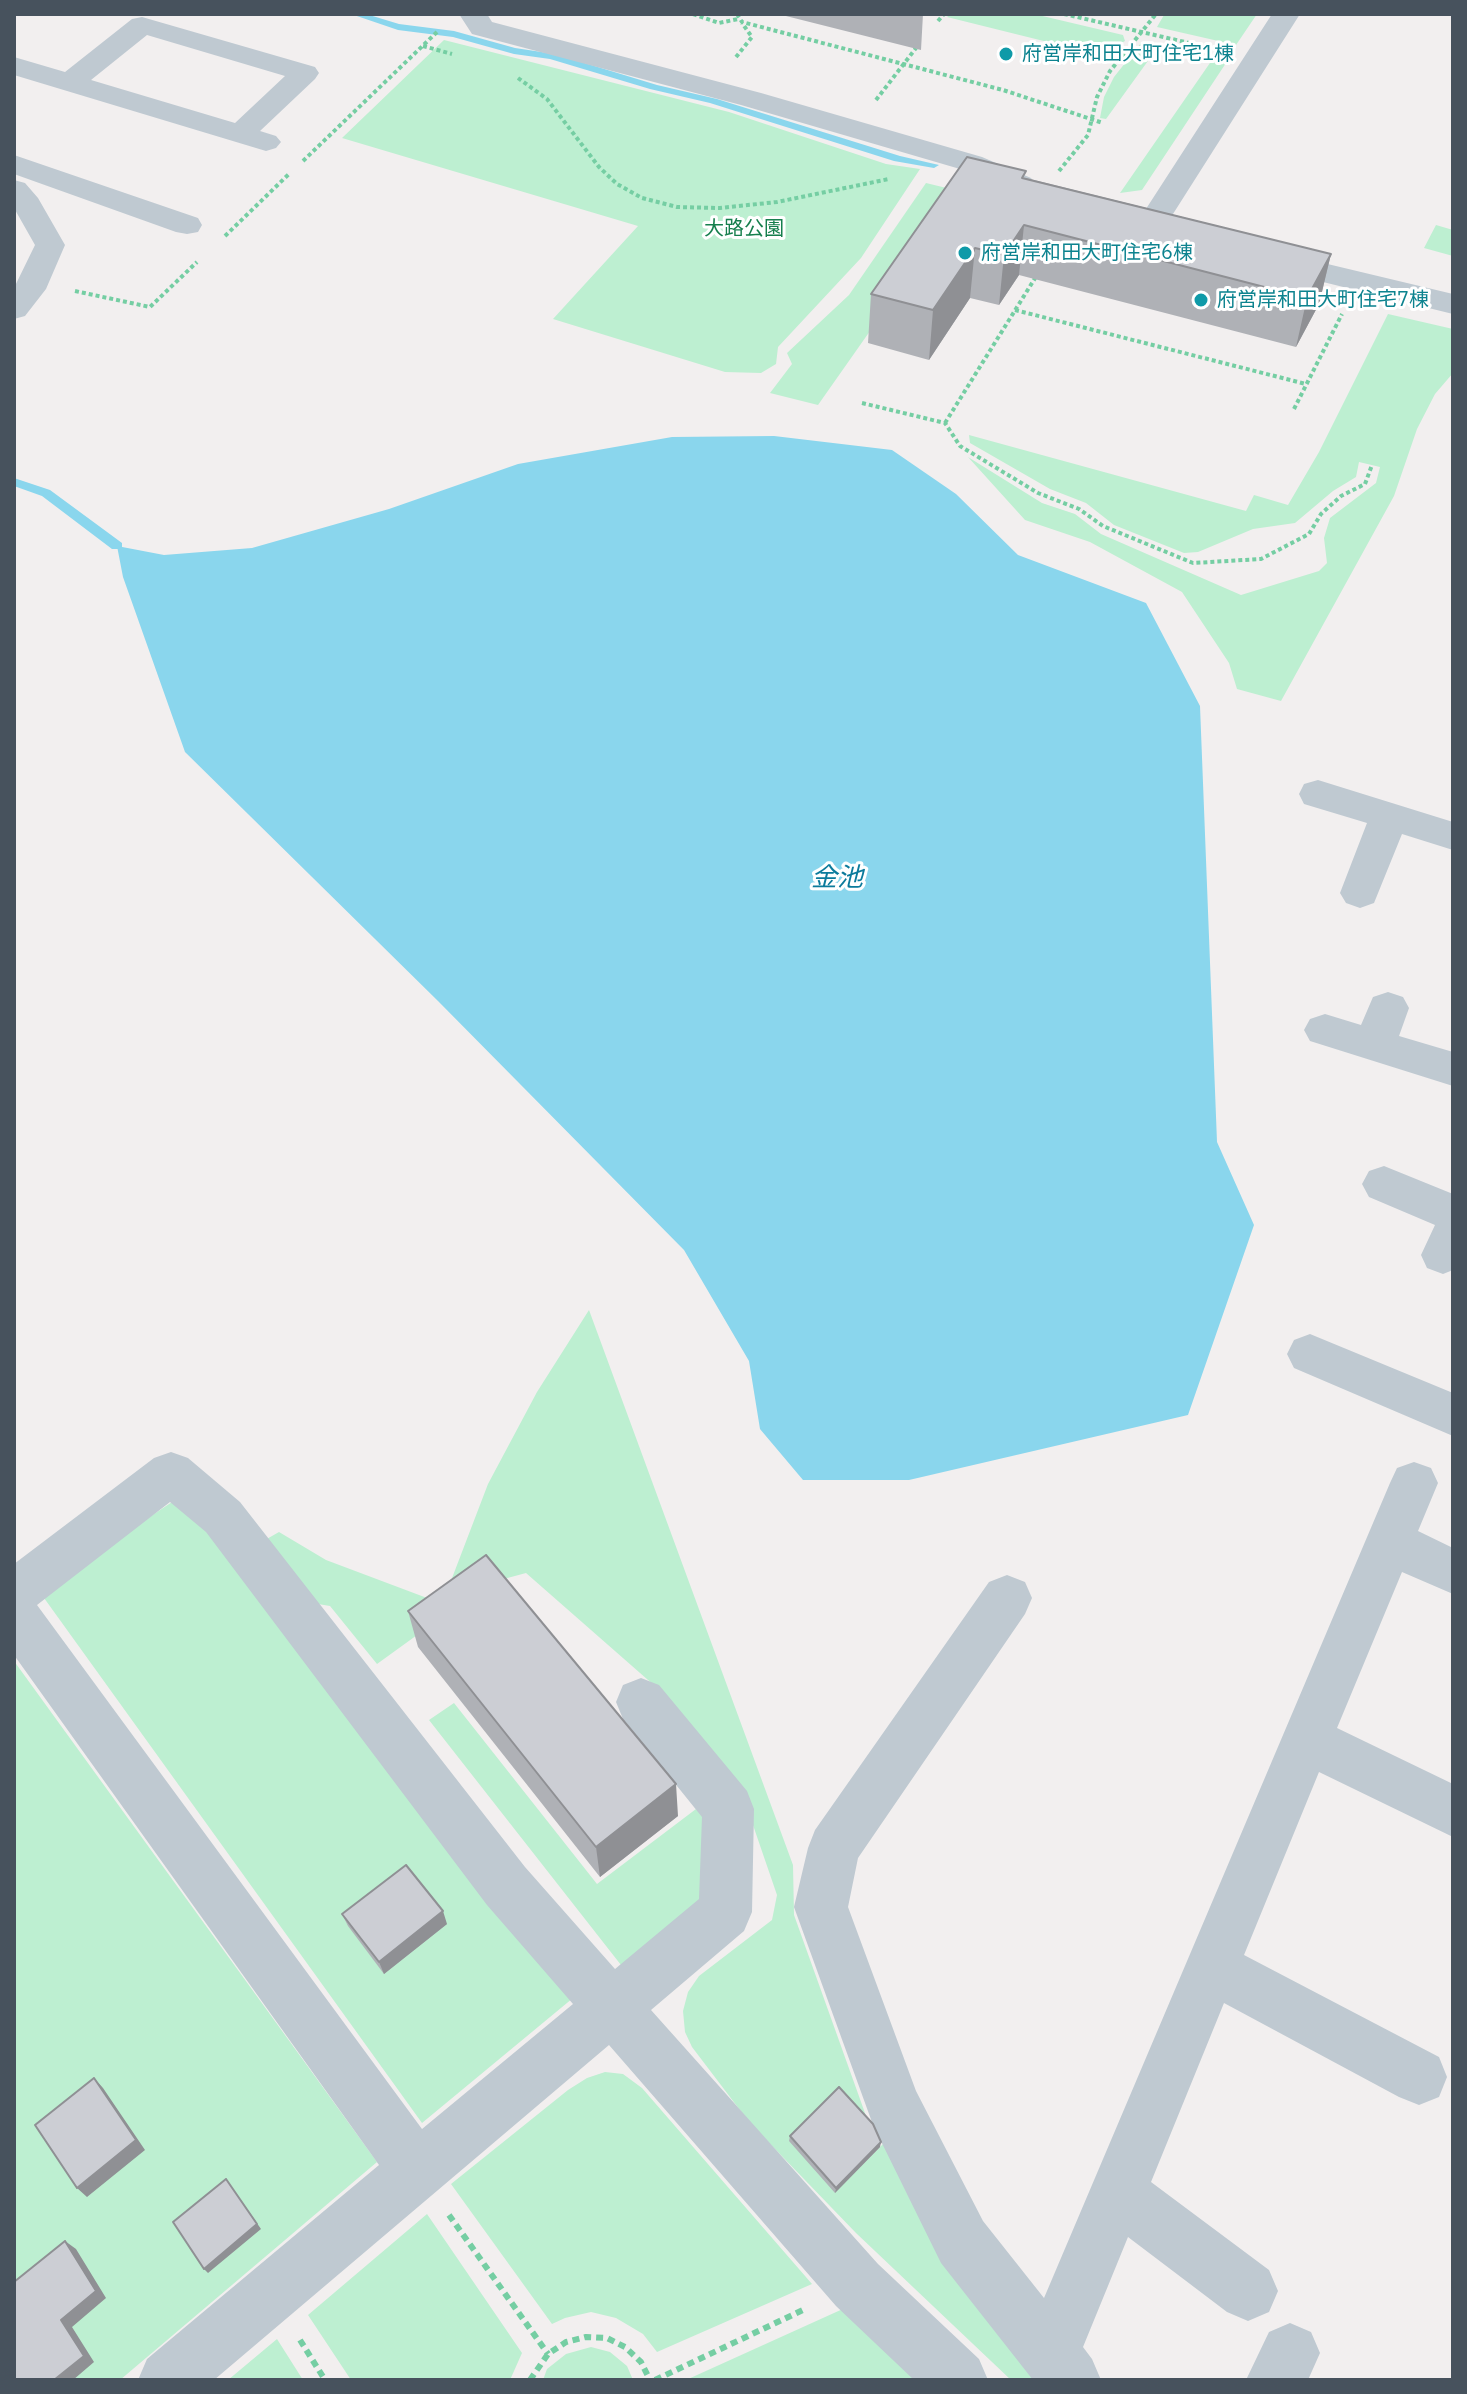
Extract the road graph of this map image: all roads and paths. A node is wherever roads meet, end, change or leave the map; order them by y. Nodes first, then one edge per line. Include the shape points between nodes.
1 (473, 14) edge
2 (693, 14) edge
3 (944, 14) edge
4 (1064, 14) edge
5 (1156, 14) edge
6 (1286, 14) edge
7 (739, 18) edge
8 (938, 21) dead end
9 (1142, 33) junction
10 (434, 34) dead end
11 (423, 46) junction
12 (916, 48) dead end
13 (1215, 49) dead end
14 (455, 54) dead end
15 (736, 57) dead end
16 (904, 64) junction
17 (14, 66) edge
18 (509, 73) dead end
19 (70, 83) junction
20 (875, 102) dead end
21 (1093, 120) junction
22 (1103, 123) dead end
23 (240, 134) junction
24 (272, 144) dead end
25 (14, 164) edge
26 (895, 178) dead end
27 (1051, 184) joint
28 (14, 189) edge
29 (187, 225) dead end
30 (1148, 229) edge
31 (217, 243) dead end
32 (1238, 252) edge
33 (206, 254) dead end
34 (1040, 270) edge
35 (1359, 281) junction
36 (35, 282) junction
37 (1453, 304) edge
38 (14, 309) edge
39 (1015, 310) junction
40 (1306, 384) junction
41 (862, 403) dead end
42 (1294, 409) dead end
43 (945, 423) junction
44 (1372, 465) dead end
45 (1318, 794) dead end
46 (1389, 817) junction
47 (1453, 836) edge
48 (1360, 893) dead end
49 (1325, 1030) dead end
50 (1453, 1069) edge
51 (1384, 1184) dead end
52 (1453, 1213) edge
53 (1310, 1354) dead end
54 (1453, 1415) edge
55 (1414, 1483) dead end
56 (1390, 1542) junction
57 (1453, 1572) edge
58 (14, 1593) edge
59 (1007, 1598) dead end
60 (14, 1614) edge
61 (641, 1702) dead end
62 (1307, 1739) junction
63 (1453, 1811) edge
64 (1212, 1967) junction
65 (613, 2006) junction
66 (1419, 2077) dead end
67 (417, 2170) junction
68 (1117, 2193) junction
69 (857, 2285) junction
70 (1248, 2291) dead end
71 (548, 2354) junction
72 (1061, 2366) edge
73 (168, 2380) edge
74 (530, 2380) edge
75 (653, 2380) edge
76 (958, 2380) edge

1 - 27 street via 482,28
2 - 7 path via 719,23
3 - 8 path
4 - 9 path
5 - 9 path
6 - 30 street
7 - 15 path via 752,37
7 - 16 path
9 - 13 path
9 - 21 path via 1110,71
10 - 11 path
11 - 14 path
11 - 31 path
12 - 16 path
16 - 20 path
16 - 21 path
17 - 19 street
18 - 26 path via 547,99 599,167 642,198 677,207 720,208
19 - 23 street
19 - 23 street via 142,25 305,73
21 - 22 path
21 - 27 path via 1088,135
23 - 24 street
25 - 29 street
28 - 36 street via 50,245
32 - 35 street
33 - 36 path via 150,307
34 - 39 path
35 - 37 street
35 - 40 path
36 - 38 street
39 - 40 path
39 - 43 path
40 - 42 path
41 - 43 path
43 - 44 path via 960,446 1038,493 1193,563 1261,559 1309,534 1341,496 1365,484
45 - 46 street
46 - 47 street
46 - 48 street
49 - 50 street via 1382,1026
51 - 52 street
53 - 54 street
55 - 56 street
56 - 57 street
56 - 62 street
58 - 65 street via 171,1473 223,1517 506,1886
59 - 72 street via 834,1848 821,1907 893,2105 962,2242
60 - 67 street
61 - 65 street via 728,1809 725,1912
62 - 63 street
62 - 64 street
64 - 66 street
64 - 68 street
65 - 67 street
65 - 69 street
67 - 71 path
67 - 73 street
68 - 70 street
68 - 72 street
69 - 75 path
69 - 76 street
71 - 74 path
71 - 75 path via 566,2342 607,2338 625,2347

